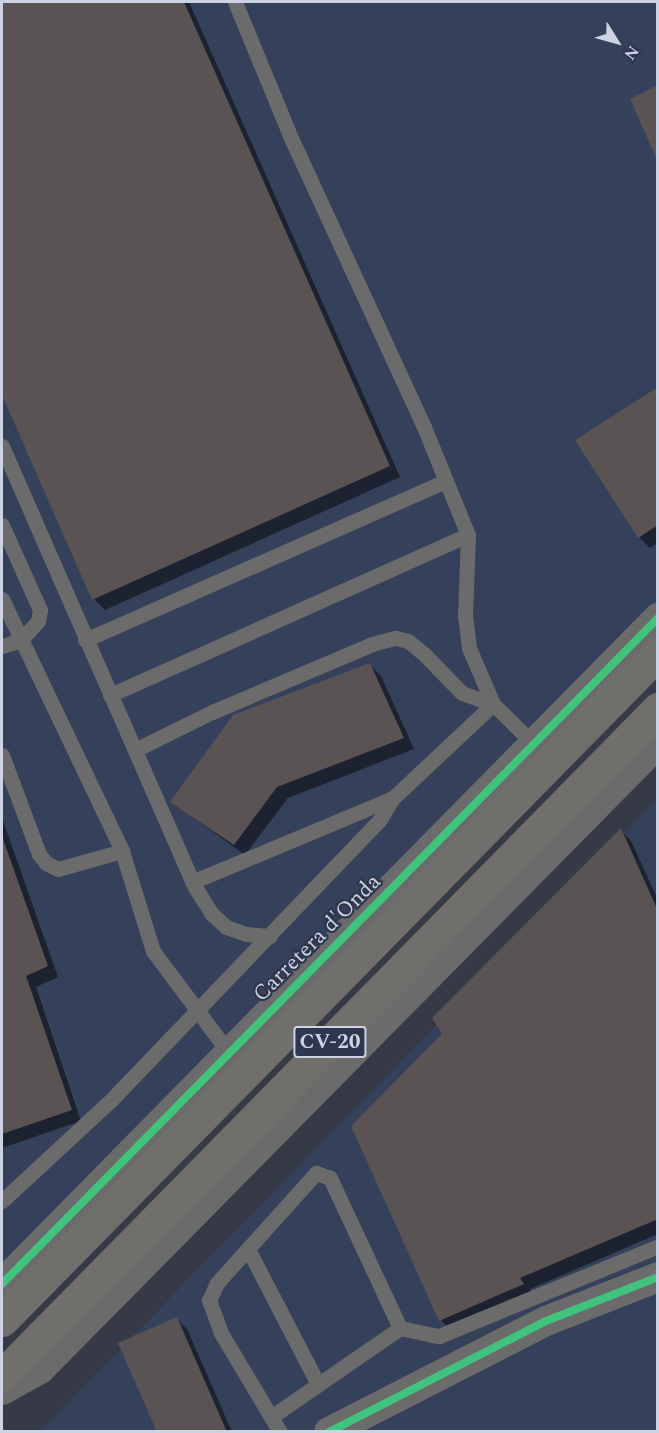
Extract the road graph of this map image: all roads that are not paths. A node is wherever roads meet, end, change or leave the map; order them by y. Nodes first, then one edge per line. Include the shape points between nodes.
1 (234, 2) edge
2 (2, 446) edge
3 (5, 469) edge
4 (446, 481) junction
5 (2, 525) edge
6 (468, 535) junction
7 (2, 599) edge
8 (657, 618) edge
9 (21, 640) junction
10 (85, 640) junction
11 (2, 646) edge
12 (657, 653) edge
13 (110, 695) junction
14 (493, 704) junction
15 (657, 709) edge
16 (657, 743) edge
17 (534, 744) junction
18 (135, 750) junction
19 (2, 755) edge
20 (393, 798) junction
21 (122, 851) junction
22 (192, 882) junction
23 (270, 936) junction
24 (196, 1010) junction
25 (229, 1053) junction
26 (2, 1201) edge
27 (657, 1246) edge
28 (248, 1249) junction
29 (657, 1278) edge
30 (2, 1284) edge
31 (2, 1320) edge
32 (400, 1328) junction
33 (2, 1376) edge
34 (318, 1384) junction
35 (2, 1390) edge
36 (271, 1417) junction
37 (280, 1431) edge
38 (329, 1431) edge

1 - 4 lane
2 - 3 lane
3 - 10 lane
4 - 6 lane
4 - 10 lane
5 - 9 lane via 40,610 38,621
6 - 13 lane
6 - 14 lane via 465,615 469,648
7 - 9 lane
8 - 17 street, Carretera d'Onda
9 - 11 lane
9 - 21 lane
10 - 13 lane
12 - 31 main road, Carretera d'Onda / CV-20
13 - 18 lane
14 - 17 lane
14 - 18 lane via 462,693 424,654 408,641 395,638 372,644 223,708
14 - 20 lane
15 - 33 main road, CV-20
16 - 35 street via 40,1369
17 - 25 street, Carretera d'Onda
18 - 22 lane
19 - 21 lane via 39,854 46,863 57,869
20 - 22 lane
20 - 23 lane via 379,821
21 - 24 lane via 153,951
22 - 23 lane via 211,913 226,927
23 - 24 lane
24 - 25 lane
24 - 26 lane via 112,1099
25 - 30 street, Carretera d'Onda
27 - 32 lane via 439,1336
28 - 32 lane via 316,1173 330,1178
28 - 34 lane
28 - 36 lane via 217,1283 209,1300 221,1333
29 - 38 street via 546,1321
32 - 34 lane
34 - 36 lane
36 - 37 lane

